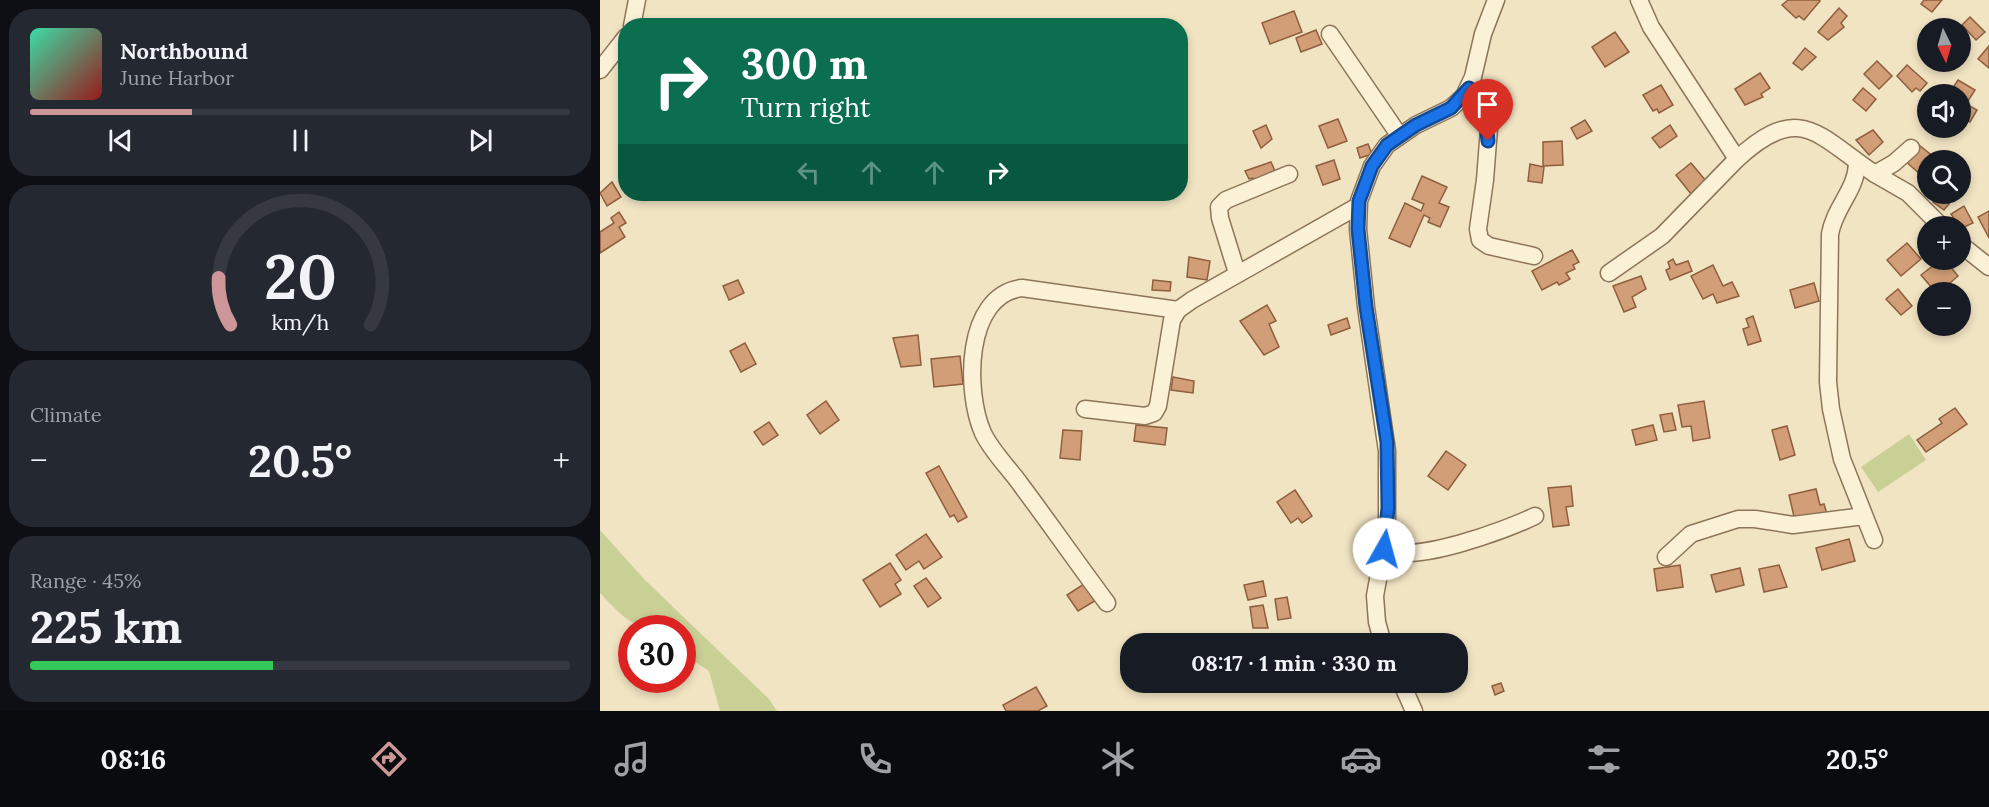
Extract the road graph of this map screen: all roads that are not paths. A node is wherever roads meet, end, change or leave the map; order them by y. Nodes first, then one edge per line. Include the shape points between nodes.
1 (637, 0) edge
2 (1496, 0) edge
3 (1639, 0) edge
4 (634, 18) edge
5 (1330, 34) dead end
6 (618, 48) edge
7 (600, 70) edge
8 (1469, 88) junction
9 (1399, 135) junction
10 (1911, 148) dead end
11 (1737, 159) junction
12 (1857, 162) junction
13 (1289, 174) dead end
14 (1875, 174) junction
15 (1358, 206) junction
16 (1931, 216) edge
17 (1971, 253) edge
18 (1534, 256) dead end
19 (1989, 267) edge
20 (1237, 273) junction
21 (1609, 273) dead end
22 (1178, 310) junction
23 (1085, 409) dead end
24 (1535, 516) dead end
25 (1864, 516) junction
26 (1874, 540) dead end
27 (1384, 549) junction
28 (1666, 557) dead end
29 (1107, 603) dead end
30 (1380, 633) edge
31 (1406, 693) edge
32 (1414, 711) edge

1 - 4 street
2 - 8 street
3 - 11 street via 1651,27
5 - 9 street
6 - 7 street
8 - 9 street via 1451,108
8 - 18 street via 1483,107 1489,128 1480,240 1493,247
9 - 15 street via 1375,161
10 - 14 street
11 - 12 street via 1767,135 1794,127 1818,133
11 - 21 street via 1662,236
12 - 14 street
12 - 25 street via 1855,184 1838,210 1830,234 1828,382 1842,459
13 - 20 street via 1226,200 1219,207
14 - 16 street via 1904,190
15 - 20 street
15 - 27 street via 1366,307 1387,442
17 - 19 street
20 - 22 street
22 - 23 street via 1171,324 1156,411 1145,416
22 - 29 street via 1022,288 1000,297 978,326 975,392 984,433
24 - 27 street via 1492,535 1412,554
25 - 26 street
25 - 28 street via 1793,525 1738,519 1691,534
27 - 30 street via 1375,596
31 - 32 street

